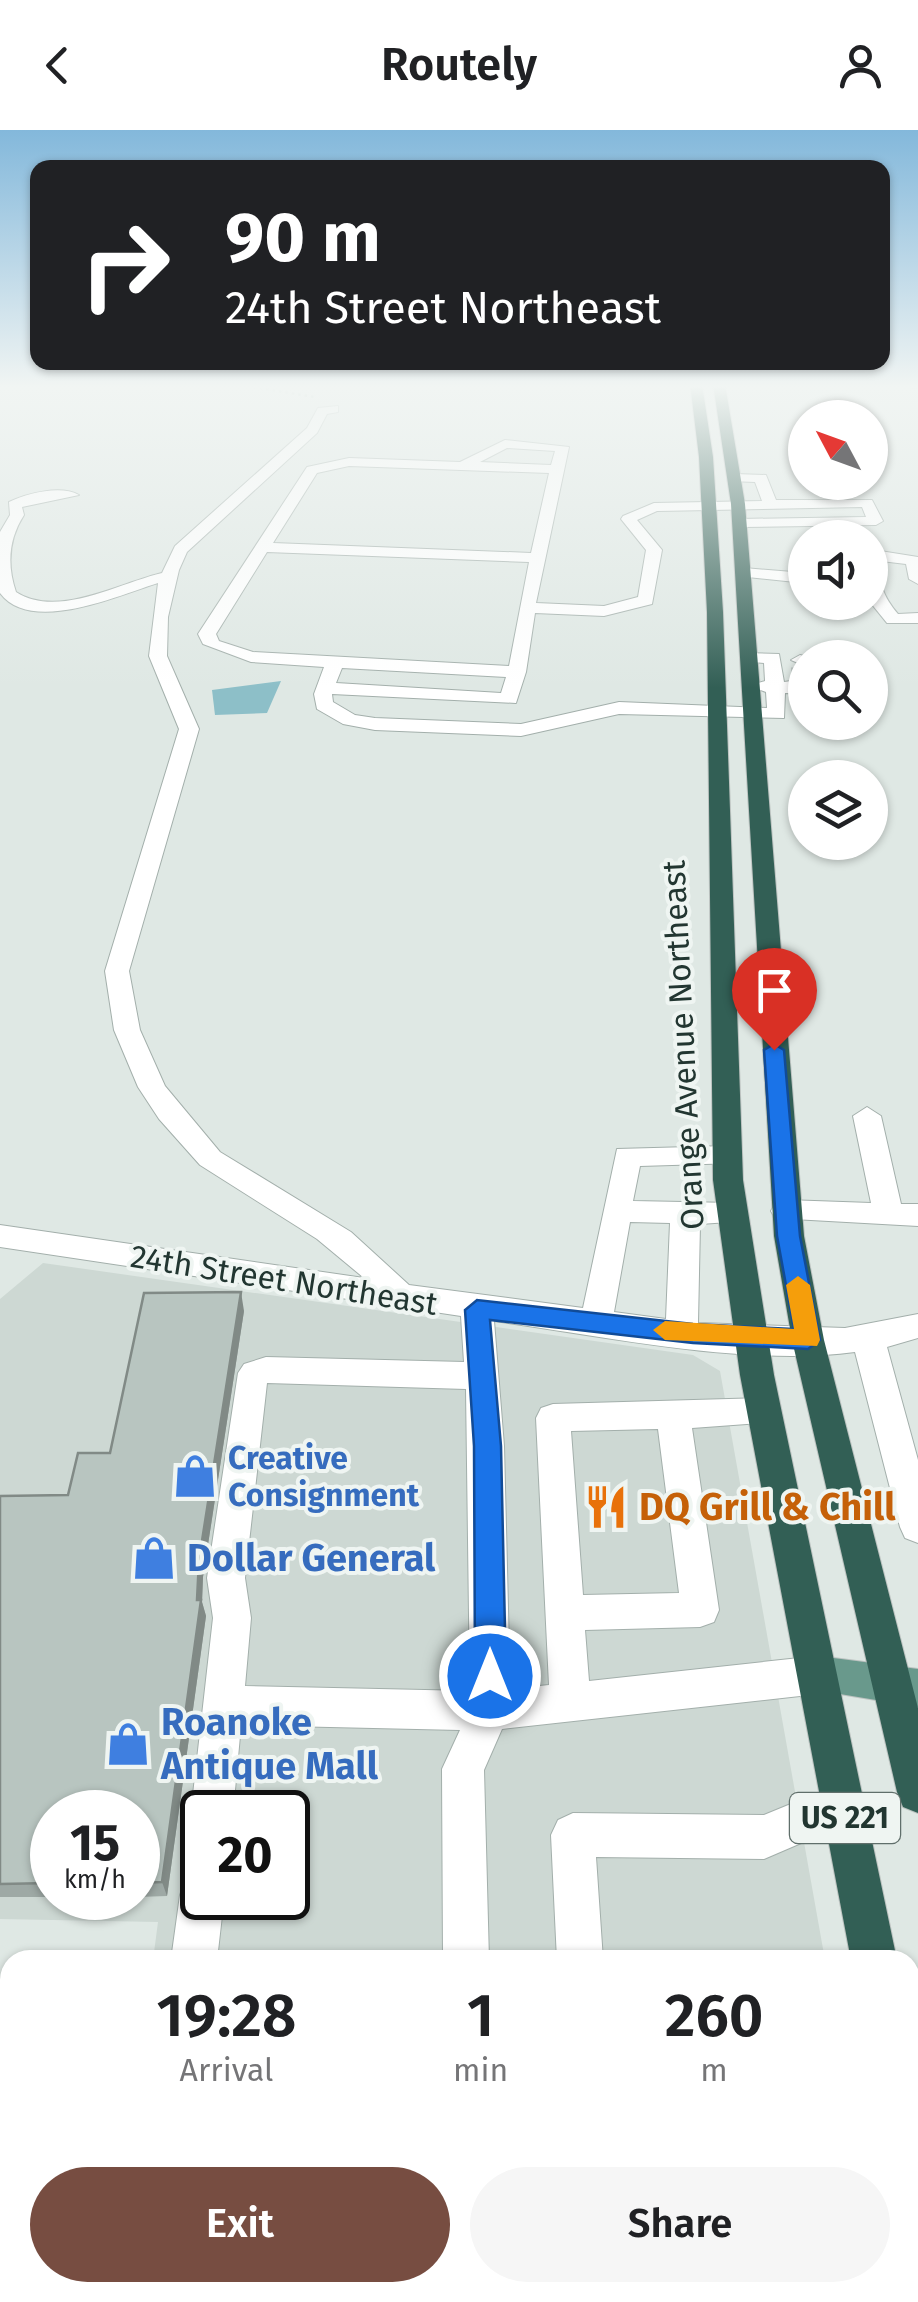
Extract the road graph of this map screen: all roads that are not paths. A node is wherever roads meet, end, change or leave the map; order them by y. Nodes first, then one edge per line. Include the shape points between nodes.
1 (252, 485) edge
2 (302, 485) edge
3 (554, 485) edge
4 (706, 485) edge
5 (736, 485) edge
6 (763, 485) edge
7 (72, 494) dead end
8 (708, 504) junction
9 (738, 504) junction
10 (770, 504) junction
11 (740, 523) junction
12 (272, 530) junction
13 (310, 531) dead end
14 (523, 539) dead end
15 (542, 540) junction
16 (260, 547) junction
17 (888, 557) edge
18 (538, 558) junction
19 (744, 574) junction
20 (168, 576) junction
21 (784, 576) junction
22 (788, 576) edge
23 (917, 579) edge
24 (784, 599) dead end
25 (527, 608) junction
26 (888, 613) edge
27 (918, 618) edge
28 (748, 657) junction
29 (773, 658) junction
30 (336, 662) junction
31 (788, 667) edge
32 (517, 672) junction
33 (788, 681) edge
34 (750, 686) junction
35 (776, 687) junction
36 (325, 688) junction
37 (716, 712) junction
38 (752, 714) junction
39 (867, 1116) dead end
40 (728, 1156) junction
41 (615, 1211) junction
42 (786, 1211) junction
43 (685, 1213) junction
44 (733, 1214) junction
45 (903, 1215) edge
46 (0, 1236) edge
47 (402, 1297) junction
48 (477, 1310) junction
49 (596, 1322) junction
50 (918, 1326) edge
51 (682, 1332) junction
52 (751, 1337) junction
53 (868, 1338) junction
54 (808, 1340) junction
55 (484, 1376) junction
56 (764, 1412) junction
57 (673, 1414) junction
58 (905, 1432) edge
59 (918, 1527) edge
60 (564, 1613) junction
61 (818, 1674) junction
62 (905, 1686) edge
63 (570, 1702) junction
64 (221, 1705) junction
65 (490, 1711) junction
66 (214, 1790) edge
67 (918, 1792) edge
68 (842, 1804) junction
69 (199, 1920) edge
70 (195, 1950) edge
71 (466, 1950) edge
72 (579, 1950) edge
73 (872, 1950) edge

1 - 20 street via 181,550
2 - 12 street
3 - 15 street
4 - 8 highway, Orange Avenue Northeast / US 221
5 - 9 highway, US 221
6 - 10 street
7 - 20 street via 14,505 2,563 11,596 33,607 70,606
8 - 9 street
8 - 25 street via 654,507 628,519 654,550 646,600 599,610
8 - 37 highway, Orange Avenue Northeast / US 221
9 - 10 street
9 - 11 highway, US 221
10 - 11 street via 867,503 876,521
11 - 19 highway, US 221
12 - 13 street
12 - 16 street
14 - 15 street
15 - 18 street
16 - 18 street
16 - 30 street via 207,634 212,644 251,657
17 - 23 street via 912,560
18 - 25 street
19 - 21 street
19 - 28 highway, US 221
20 - 47 street via 158,656 189,729 117,970 123,1028 150,1082 203,1152 338,1239
21 - 22 street
21 - 24 street
25 - 32 street
26 - 27 street
28 - 29 street
28 - 34 highway, US 221
29 - 31 street
29 - 35 street
30 - 32 street
30 - 36 street
32 - 36 street via 509,699
33 - 35 street
34 - 35 street
34 - 38 highway, US 221
35 - 38 street via 777,714
36 - 37 street via 324,705 333,713 375,724 520,730 619,708
37 - 38 street
37 - 40 highway, Orange Avenue Northeast / US 221
38 - 42 highway, US 221
39 - 45 street
40 - 41 street via 627,1156
40 - 44 highway, Orange Avenue Northeast / US 221
41 - 43 street
41 - 49 street
42 - 45 street
42 - 54 highway, US 221
43 - 44 street
43 - 51 street
44 - 52 highway, Orange Avenue Northeast / US 221
46 - 47 street, 24th Street Northeast
47 - 48 street, 24th Street Northeast
48 - 49 street, 24th Street Northeast
48 - 55 street
49 - 51 street, 24th Street Northeast
50 - 53 street, 24th Street Northeast
51 - 52 street, 24th Street Northeast
52 - 54 street, 24th Street Northeast
52 - 56 highway, Orange Avenue Northeast / US 221
53 - 54 street, 24th Street Northeast
53 - 58 street
54 - 62 highway, US 221
55 - 64 street via 256,1373 226,1578 232,1618
55 - 65 street
56 - 57 street
56 - 61 highway, Orange Avenue Northeast / US 221
57 - 60 street via 553,1418
57 - 60 street via 700,1610
58 - 59 street
60 - 63 street
61 - 62 main road
61 - 63 street
61 - 68 highway, Orange Avenue Northeast / US 221
62 - 67 highway, US 221
63 - 65 street
64 - 65 street
64 - 66 street
65 - 71 street via 463,1768
68 - 72 street via 764,1836 573,1835
68 - 73 highway, Orange Avenue Northeast / US 221
69 - 70 street

